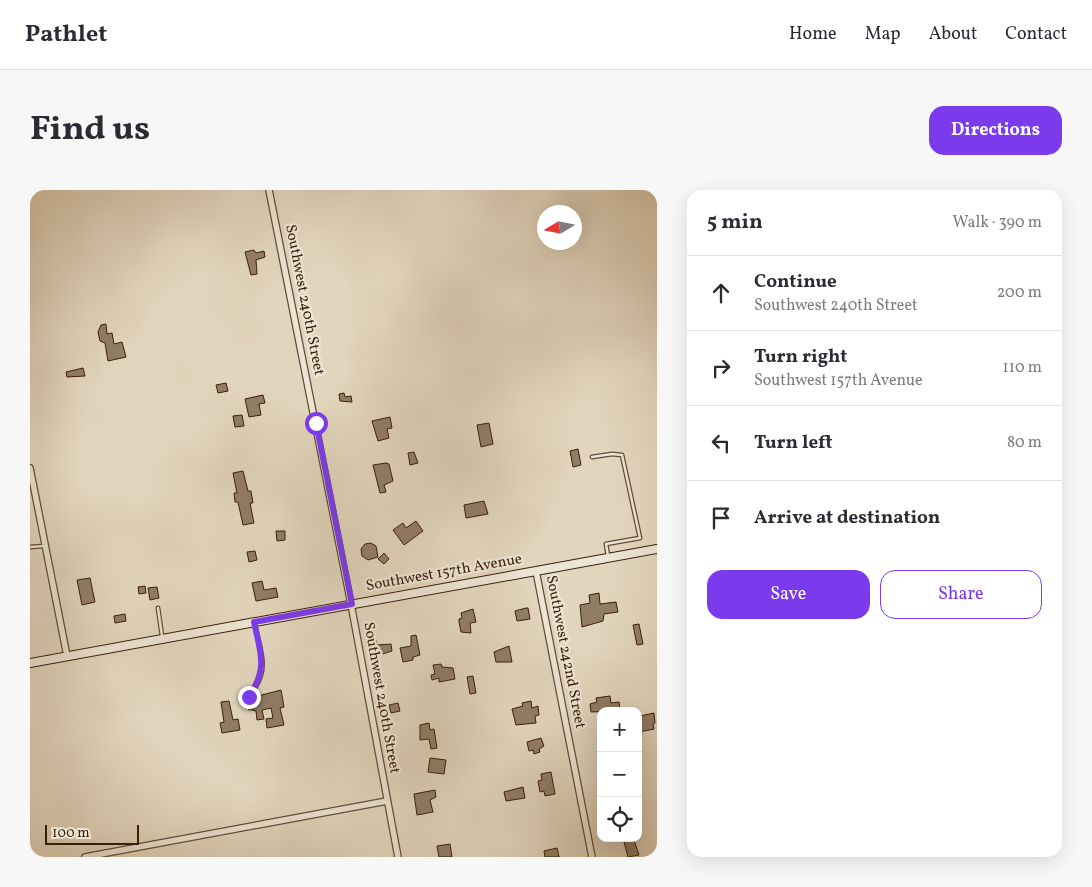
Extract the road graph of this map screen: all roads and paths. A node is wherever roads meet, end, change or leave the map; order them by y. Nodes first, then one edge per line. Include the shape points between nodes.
1 (269, 190) edge
2 (592, 457) dead end
3 (30, 468) edge
4 (45, 546) junction
5 (30, 547) edge
6 (657, 549) edge
7 (608, 558) junction
8 (536, 570) junction
9 (352, 604) junction
10 (158, 608) dead end
11 (254, 622) junction
12 (163, 638) junction
13 (67, 656) junction
14 (30, 662) edge
15 (250, 708) dead end
16 (387, 801) junction
17 (85, 857) edge
18 (398, 857) edge
19 (592, 857) edge

1 - 9 street, Southwest 240th Street
2 - 7 lane via 622,455 640,538 606,544
3 - 4 street
4 - 5 lane
4 - 13 street
6 - 7 street, Southwest 157th Avenue
7 - 8 street, Southwest 157th Avenue
8 - 9 street, Southwest 157th Avenue
8 - 19 street, Southwest 242nd Street
9 - 11 street, Southwest 157th Avenue
9 - 16 street, Southwest 240th Street
10 - 12 lane
11 - 12 street, Southwest 157th Avenue
11 - 15 lane via 262,666 261,675 249,697
12 - 13 street, Southwest 157th Avenue
13 - 14 street, Southwest 157th Avenue
16 - 17 street
16 - 18 street, Southwest 240th Street

